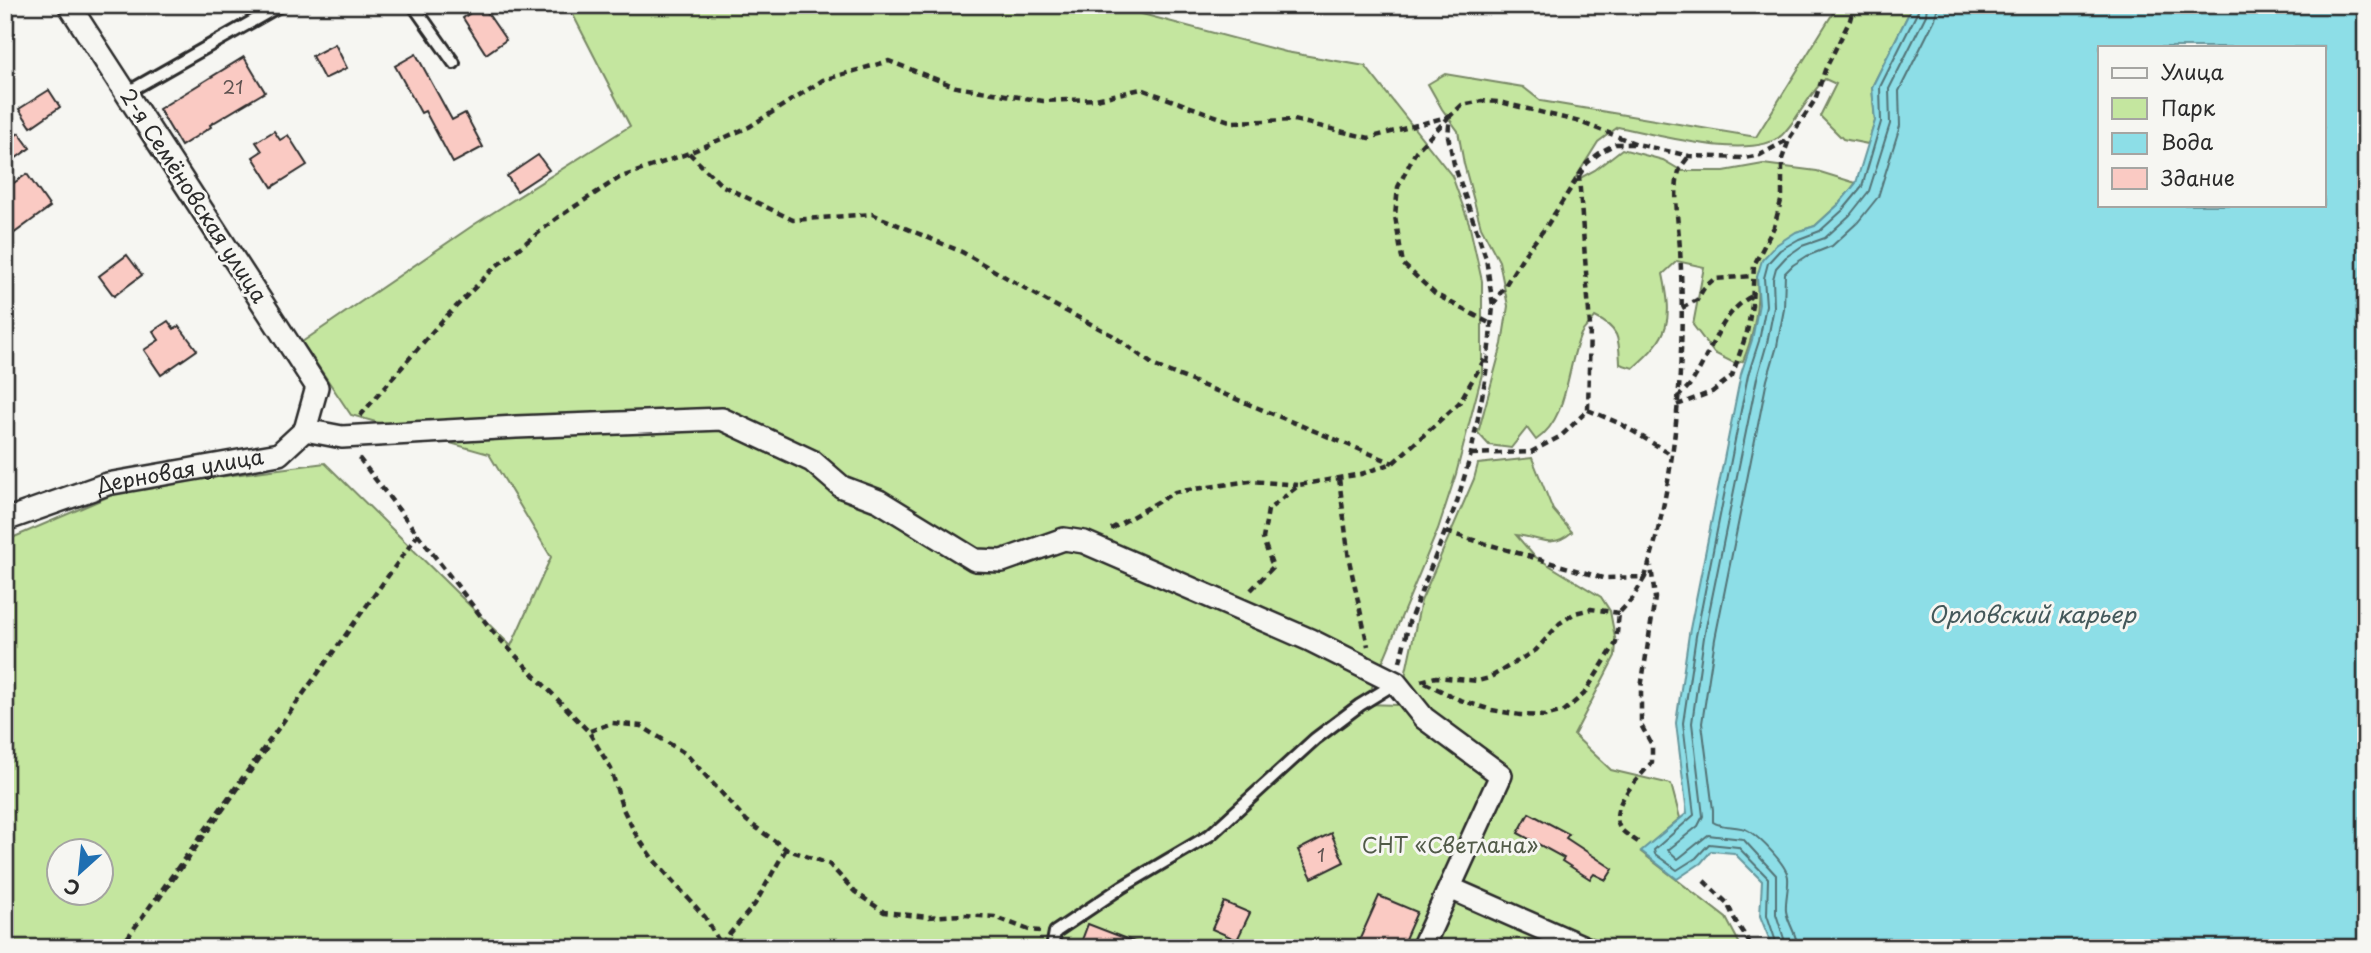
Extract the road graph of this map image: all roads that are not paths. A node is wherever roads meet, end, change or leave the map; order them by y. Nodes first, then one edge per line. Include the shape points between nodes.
1 (69, 5) edge
2 (281, 5) edge
3 (413, 5) edge
4 (454, 63) dead end
5 (126, 93) junction
6 (305, 430) junction
7 (5, 520) edge
8 (1396, 682) junction
9 (1450, 888) junction
10 (1052, 948) edge
11 (1422, 948) edge
12 (1586, 948) edge

1 - 5 street, 2-я Семёновская улица
2 - 5 lane
3 - 4 lane
5 - 6 street, 2-я Семёновская улица via 317,387
6 - 7 street, Дерновая улица via 279,454 107,484
6 - 8 street via 342,437 722,419 812,461 842,487 879,501 975,559 1002,561 1064,539 1084,542
8 - 9 street via 1424,718 1501,775
8 - 10 lane via 1315,739 1210,835 1055,932
9 - 11 street
9 - 12 street

